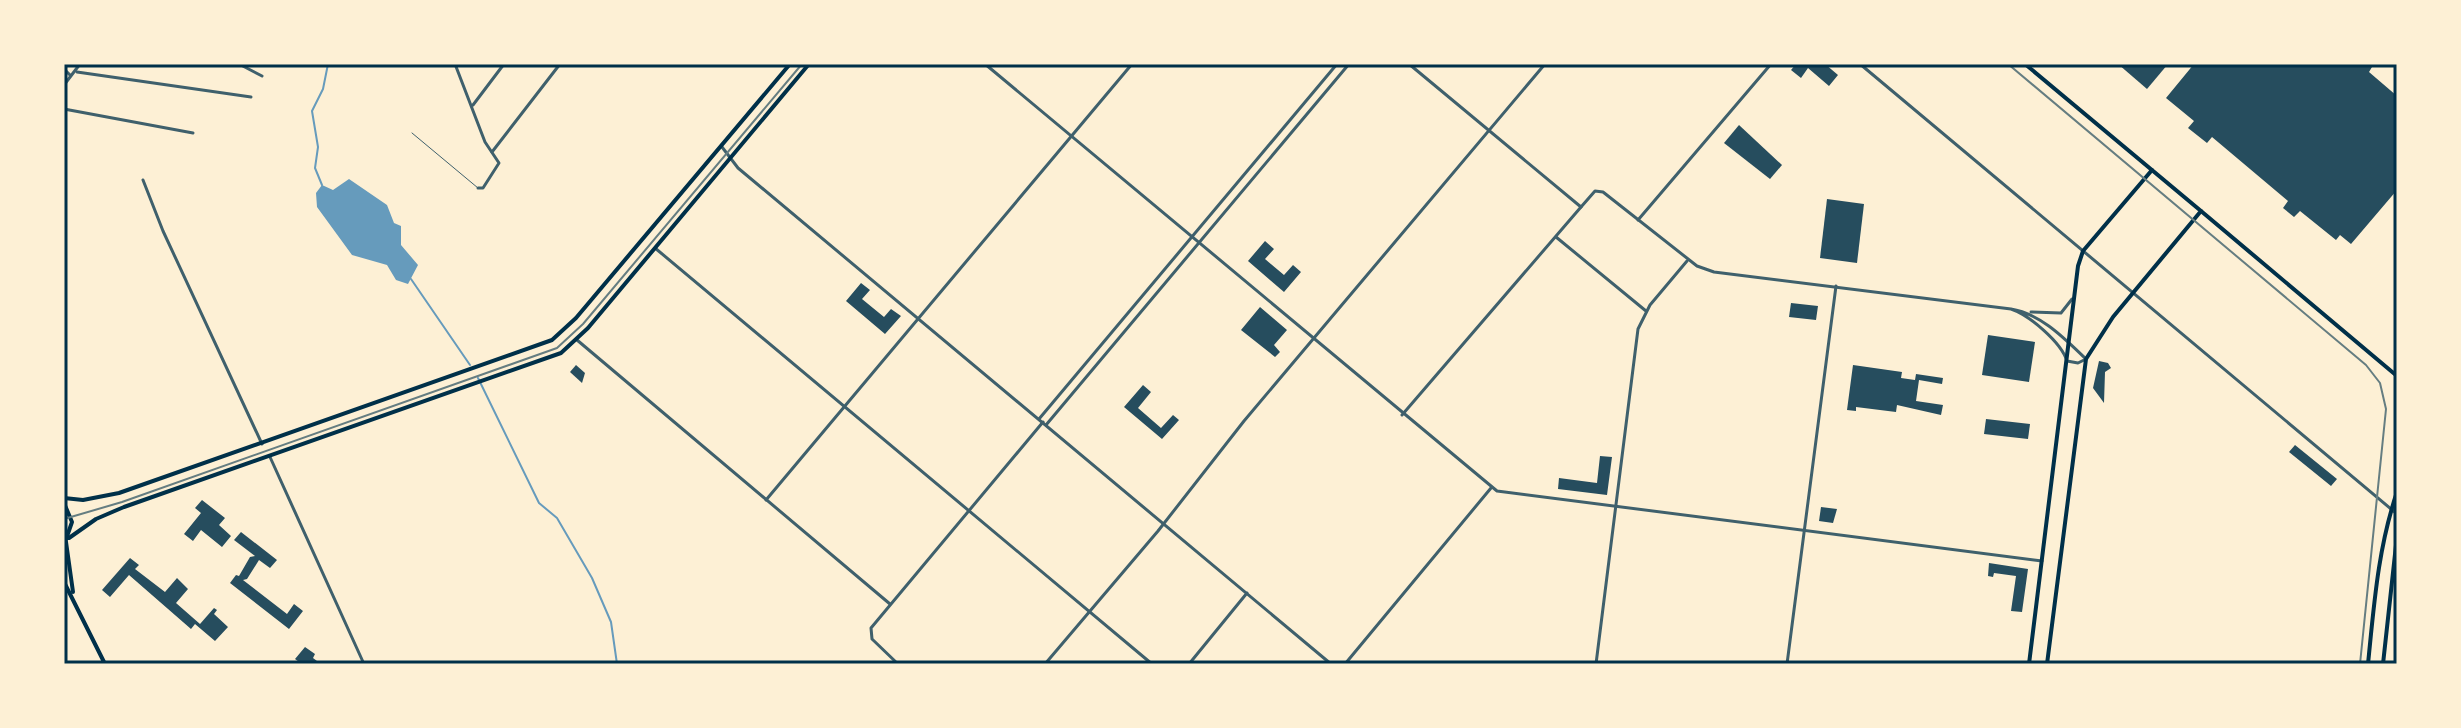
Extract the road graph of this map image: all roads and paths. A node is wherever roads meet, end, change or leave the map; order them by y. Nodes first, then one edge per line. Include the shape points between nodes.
1 (80, 64) edge
2 (239, 64) edge
3 (455, 64) edge
4 (504, 64) edge
5 (560, 64) edge
6 (790, 64) edge
7 (809, 64) edge
8 (985, 64) edge
9 (1132, 64) edge
10 (1337, 64) edge
11 (1349, 64) edge
12 (1409, 64) edge
13 (1545, 64) edge
14 (1771, 64) edge
15 (1860, 64) edge
16 (2025, 64) edge
17 (64, 69) edge
18 (77, 72) junction
19 (70, 75) junction
20 (262, 76) dead end
21 (64, 85) edge
22 (251, 97) dead end
23 (471, 106) junction
24 (64, 109) edge
25 (1489, 130) junction
26 (193, 133) dead end
27 (412, 133) dead end
28 (1071, 137) junction
29 (721, 146) junction
30 (492, 152) junction
31 (732, 157) junction
32 (2152, 170) junction
33 (143, 180) dead end
34 (478, 188) joint
35 (1581, 207) junction
36 (2201, 211) junction
37 (1638, 220) junction
38 (1555, 236) junction
39 (1191, 237) junction
40 (1199, 244) junction
41 (655, 248) junction
42 (2083, 251) junction
43 (1687, 261) junction
44 (1836, 286) junction
45 (2076, 292) junction
46 (2133, 293) junction
47 (2011, 309) junction
48 (1646, 311) junction
49 (2022, 311) junction
50 (919, 318) junction
51 (577, 340) junction
52 (1313, 340) junction
53 (2069, 343) junction
54 (2086, 359) junction
55 (2067, 361) junction
56 (2397, 378) edge
57 (844, 407) junction
58 (1402, 415) junction
59 (1042, 422) junction
60 (262, 444) junction
61 (270, 457) junction
62 (1491, 488) junction
63 (2397, 492) edge
64 (64, 500) edge
65 (766, 500) junction
66 (1615, 508) junction
67 (2390, 508) junction
68 (968, 510) junction
69 (2397, 514) edge
70 (1163, 523) junction
71 (1804, 531) junction
72 (2397, 536) edge
73 (66, 542) edge
74 (2379, 554) junction
75 (2393, 555) junction
76 (2042, 561) junction
77 (64, 582) edge
78 (1247, 593) junction
79 (75, 598) junction
80 (890, 604) junction
81 (1090, 612) junction
82 (105, 664) edge
83 (364, 664) edge
84 (898, 664) edge
85 (1045, 664) edge
86 (1152, 664) edge
87 (1189, 664) edge
88 (1331, 664) edge
89 (1345, 664) edge
90 (1596, 664) edge
91 (1787, 664) edge
92 (2029, 664) edge
93 (2047, 664) edge
94 (2368, 664) edge
95 (2383, 664) edge

1 - 18 street
2 - 20 street
3 - 23 street
4 - 23 street
5 - 30 street
6 - 29 main road
7 - 31 main road
8 - 28 street
9 - 28 street
10 - 39 street
11 - 40 street
12 - 25 street
13 - 25 street
14 - 37 street
15 - 42 street
16 - 32 main road
17 - 19 street
18 - 19 street
18 - 22 street
19 - 21 street
23 - 30 street
24 - 26 street
25 - 35 street
25 - 52 street
27 - 34 lane
28 - 39 street
28 - 50 street
29 - 31 street
29 - 60 main road via 552,340
30 - 34 street via 499,167
31 - 41 main road
31 - 50 street via 738,168
32 - 36 main road
32 - 42 main road
33 - 60 street
35 - 37 street via 1599,190
35 - 38 street
36 - 46 main road
36 - 56 main road
37 - 43 street
38 - 48 street
38 - 58 street
39 - 40 street
39 - 59 street
40 - 52 street
40 - 59 street
41 - 51 main road
41 - 57 street
42 - 45 main road
42 - 46 street
43 - 44 street via 1714,272
43 - 48 street
44 - 47 street
44 - 71 street
45 - 49 street via 2061,313
45 - 53 main road
46 - 54 main road
46 - 67 street
47 - 49 street
47 - 55 street
48 - 66 street via 1638,329
49 - 53 street
50 - 57 street
50 - 59 street
51 - 61 main road via 531,366
51 - 65 street
52 - 58 street
52 - 70 street
53 - 54 street
53 - 55 main road
54 - 55 street
54 - 93 main road
55 - 76 main road
57 - 65 street
57 - 68 street
58 - 62 street
59 - 68 street
59 - 70 street
60 - 64 main road via 104,497
61 - 73 main road via 96,519
61 - 83 street
62 - 66 street
62 - 89 street
63 - 67 main road
64 - 73 main road via 72,522
65 - 80 street
66 - 71 street
66 - 90 street
67 - 69 street
67 - 74 main road
68 - 80 street
68 - 81 street
70 - 78 street
70 - 81 street
71 - 76 street
71 - 91 street
72 - 75 main road
73 - 79 main road
74 - 75 main road
74 - 94 main road
75 - 95 main road
76 - 92 main road
77 - 79 main road
78 - 87 street
78 - 88 street
79 - 82 main road
80 - 84 street via 870,633
81 - 85 street
81 - 86 street

